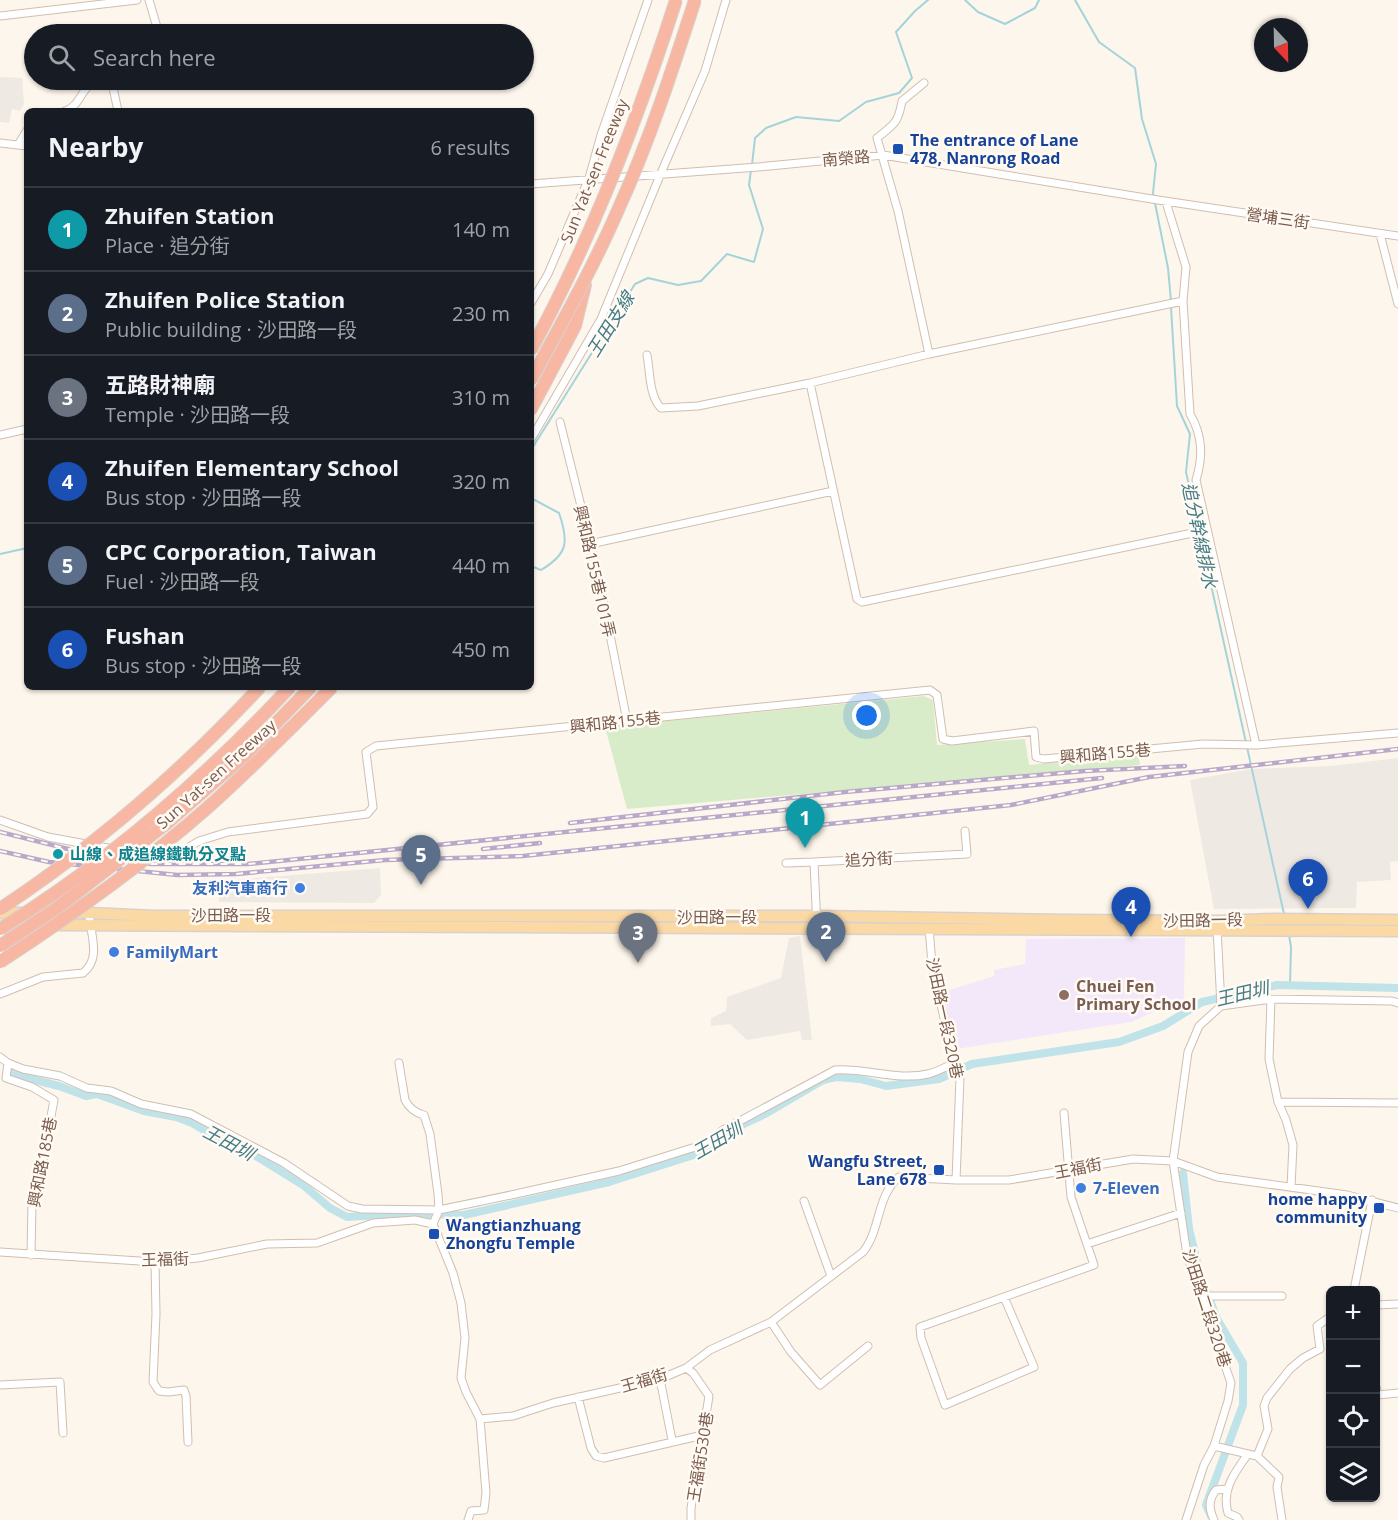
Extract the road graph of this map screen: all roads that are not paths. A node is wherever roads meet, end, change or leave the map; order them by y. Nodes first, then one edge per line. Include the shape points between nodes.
1 (137, 0) edge
2 (149, 0) edge
3 (648, 0) edge
4 (676, 0) edge
5 (695, 0) edge
6 (726, 0) edge
7 (0, 16) edge
8 (156, 24) edge
9 (924, 83) dead end
10 (85, 90) edge
11 (114, 90) edge
12 (70, 108) edge
13 (117, 108) edge
14 (24, 135) edge
15 (0, 143) edge
16 (18, 145) junction
17 (24, 146) edge
18 (883, 155) junction
19 (661, 173) junction
20 (589, 178) junction
21 (534, 184) edge
22 (1159, 200) junction
23 (1380, 234) junction
24 (1398, 236) edge
25 (587, 275) junction
26 (534, 298) edge
27 (1183, 301) junction
28 (1398, 304) edge
29 (534, 342) edge
30 (929, 354) junction
31 (647, 355) dead end
32 (534, 374) edge
33 (810, 383) junction
34 (534, 404) edge
35 (560, 422) dead end
36 (24, 430) edge
37 (534, 434) edge
38 (0, 435) edge
39 (833, 491) junction
40 (1207, 530) junction
41 (590, 544) junction
42 (258, 690) edge
43 (287, 690) edge
44 (308, 690) edge
45 (329, 690) edge
46 (627, 721) junction
47 (1398, 733) edge
48 (1256, 746) junction
49 (0, 820) edge
50 (965, 831) dead end
51 (814, 862) junction
52 (786, 863) dead end
53 (0, 911) edge
54 (89, 913) junction
55 (1398, 920) edge
56 (817, 922) junction
57 (1069, 925) junction
58 (1217, 926) junction
59 (0, 927) edge
60 (90, 927) junction
61 (928, 928) junction
62 (1398, 931) edge
63 (0, 946) edge
64 (0, 962) edge
65 (0, 994) edge
66 (1270, 999) junction
67 (1398, 1003) edge
68 (1221, 1006) junction
69 (0, 1057) edge
70 (8, 1063) junction
71 (399, 1063) dead end
72 (954, 1064) junction
73 (1278, 1102) junction
74 (1398, 1103) edge
75 (1064, 1113) dead end
76 (1173, 1161) junction
77 (1070, 1170) junction
78 (956, 1180) junction
79 (1291, 1187) junction
80 (1372, 1200) junction
81 (804, 1201) dead end
82 (1398, 1208) edge
83 (439, 1210) junction
84 (1181, 1213) junction
85 (433, 1224) junction
86 (1088, 1244) junction
87 (0, 1252) edge
88 (31, 1255) junction
89 (155, 1262) junction
90 (831, 1275) junction
91 (1355, 1286) edge
92 (1200, 1296) junction
93 (1282, 1296) dead end
94 (1004, 1297) junction
95 (1398, 1304) edge
96 (1380, 1305) edge
97 (1326, 1320) edge
98 (771, 1322) junction
99 (868, 1346) dead end
100 (686, 1368) junction
101 (660, 1379) junction
102 (0, 1385) edge
103 (1398, 1393) edge
104 (1378, 1394) edge
105 (578, 1396) junction
106 (480, 1419) junction
107 (63, 1433) dead end
108 (703, 1435) junction
109 (672, 1440) junction
110 (188, 1442) dead end
111 (1214, 1446) junction
112 (1248, 1454) junction
113 (1257, 1456) junction
114 (1227, 1490) junction
115 (468, 1520) edge
116 (691, 1520) edge
117 (1186, 1520) edge
118 (1214, 1520) edge
119 (1239, 1520) edge
120 (1282, 1520) edge

1 - 7 street
2 - 8 street
3 - 20 street
4 - 29 highway, Sun Yat-sen Freeway, bridge via 621,153 565,284
5 - 25 highway, Sun Yat-sen Freeway, bridge via 652,127
6 - 19 street via 705,71
9 - 18 street via 902,101 894,125 877,138
10 - 12 street
11 - 13 street
14 - 16 street
15 - 16 street
16 - 17 street
18 - 19 street, 南榮路
18 - 22 street, 南榮路
18 - 30 street
19 - 20 street, 南榮路
19 - 37 street via 601,319
20 - 21 street, 南榮路
20 - 26 street
22 - 23 street, 營埔三街
22 - 27 street via 1186,267
23 - 24 street, 營埔三街
23 - 28 street
25 - 32 highway, Sun Yat-sen Freeway, bridge
25 - 34 highway, Sun Yat-sen Freeway, bridge via 575,326
27 - 30 street
27 - 40 street via 1190,414 1201,439 1196,480
30 - 33 street
31 - 33 street via 654,396 661,408 698,406
33 - 39 street
35 - 41 street, 興和路155巷101弄
36 - 38 street
39 - 40 street via 857,599 862,602
39 - 41 street
40 - 48 street
41 - 46 street, 興和路155巷101弄
42 - 53 highway, bridge via 177,770 117,822
43 - 59 highway, Sun Yat-sen Freeway, bridge via 238,742 137,831 77,877
44 - 63 highway, Sun Yat-sen Freeway, bridge via 246,754 167,823 57,908
45 - 64 highway, Sun Yat-sen Freeway, bridge via 206,809 86,904
46 - 48 street, 興和路155巷 via 930,690 937,695 943,739 1034,731 1036,758 1203,744
46 - 49 street, 興和路155巷 via 376,746 366,752 373,807 367,814 228,832 199,841 171,858 62,841
47 - 48 street
50 - 51 street, 追分街 via 967,854
51 - 52 street
51 - 56 street
53 - 54 main road, 沙田路一段
54 - 56 main road, 沙田路一段
54 - 60 street
55 - 58 main road, 沙田路一段 via 1275,919
56 - 57 main road, 沙田路一段
56 - 60 main road, 沙田路一段
56 - 61 main road, 沙田路一段
57 - 58 main road, 沙田路一段
57 - 61 main road, 沙田路一段
58 - 62 main road, 沙田路一段
58 - 68 street
59 - 60 main road, 沙田路一段
60 - 65 street via 94,957 83,974 43,977
61 - 72 street, 沙田路一段320巷
66 - 67 street
66 - 68 street
66 - 73 street via 1269,1059
68 - 76 street via 1199,1026 1188,1052
69 - 70 street, 興和路185巷
70 - 83 street, 興和路185巷 via 60,1076 87,1088 111,1091 141,1104 191,1114 284,1163 348,1206
70 - 88 street, 興和路185巷 via 6,1078 54,1101 32,1203
71 - 83 street via 407,1105 424,1115 430,1134
72 - 78 street, 沙田路一段320巷 via 960,1078
72 - 83 street, 興和路185巷 via 928,1074 901,1076 835,1070 723,1130 708,1143 619,1171
73 - 74 street
73 - 79 street via 1293,1145
75 - 77 street
76 - 77 street, 王福街 via 1133,1159
76 - 79 street, 王福街 via 1217,1177
76 - 84 street, 沙田路二段320巷
77 - 78 street, 王福街 via 1009,1180
77 - 86 street via 1071,1197
78 - 90 street, 王福街 via 899,1177 883,1198 871,1242
79 - 80 street, 王福街
80 - 82 street, 王福街
80 - 91 street
81 - 90 street
83 - 85 street
84 - 86 street
84 - 92 street, 沙田路二段320巷 via 1187,1255
85 - 89 street, 王福街 via 373,1224 317,1243 267,1244
85 - 106 street via 453,1273 460,1303 465,1338 461,1378
86 - 94 street via 1094,1265
87 - 88 street, 王福街
88 - 89 street, 王福街
89 - 110 street via 153,1382 159,1390 184,1390
90 - 98 street, 王福街
92 - 93 street
92 - 111 street, 沙田路二段320巷 via 1231,1383
94 - 94 street via 1034,1367 945,1405 920,1327
95 - 96 street
97 - 113 street via 1317,1326 1320,1350 1290,1369 1267,1398 1264,1406 1268,1429
98 - 99 street via 820,1385
98 - 100 street, 王福街 via 710,1350
100 - 101 street, 王福街
100 - 108 street, 王福街530巷 via 709,1396
101 - 105 street, 王福街
101 - 109 street
102 - 107 street via 60,1382
103 - 104 street
105 - 106 street, 王福街 via 513,1416
105 - 109 street via 596,1456 604,1458
106 - 115 street via 484,1510 471,1511
108 - 109 street
108 - 116 street, 王福街530巷
111 - 112 street
111 - 117 street, 沙田路二段320巷
112 - 113 street
112 - 114 street
113 - 120 street via 1279,1477
114 - 118 street via 1216,1490 1212,1496 1209,1505
114 - 119 street via 1228,1513

